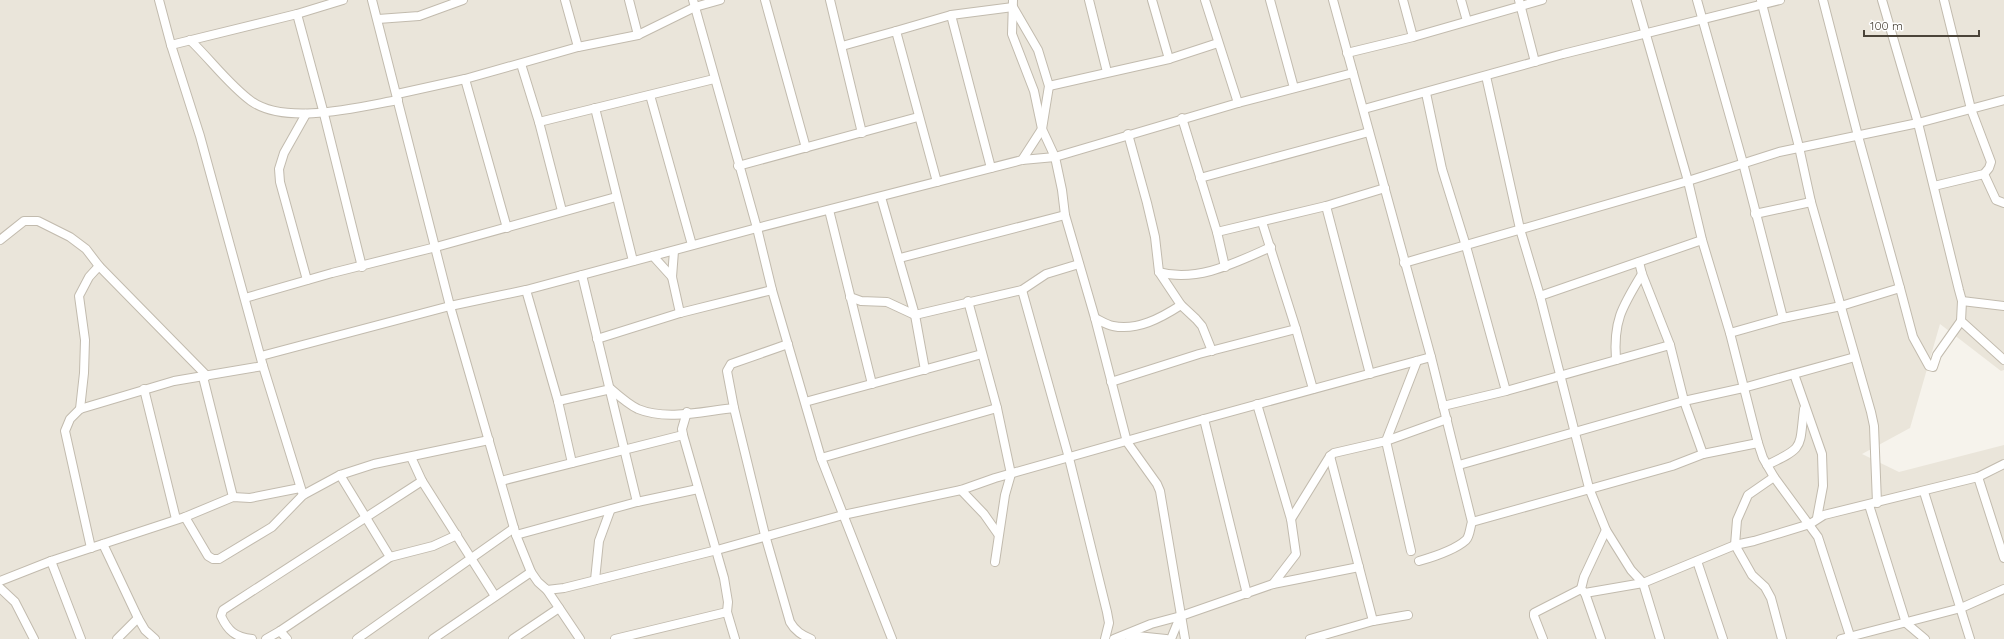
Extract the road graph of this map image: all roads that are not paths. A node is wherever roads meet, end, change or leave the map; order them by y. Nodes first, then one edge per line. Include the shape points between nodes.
1 (159, 0) edge
2 (342, 0) edge
3 (372, 0) edge
4 (463, 0) edge
5 (565, 0) edge
6 (629, 0) edge
7 (720, 0) edge
8 (765, 0) edge
9 (830, 0) edge
10 (1089, 0) edge
11 (1152, 0) edge
12 (1205, 0) edge
13 (1270, 0) edge
14 (1333, 0) edge
15 (1403, 0) edge
16 (1461, 0) edge
17 (1542, 0) edge
18 (1636, 0) edge
19 (1697, 0) edge
20 (1780, 0) edge
21 (1823, 0) edge
22 (1882, 0) edge
23 (1944, 0) edge
24 (447, 2) edge
25 (1762, 2) edge
26 (1013, 3) edge
27 (1519, 3) edge
28 (694, 4) edge
29 (297, 14) junction
30 (951, 15) junction
31 (378, 19) junction
32 (1702, 19) junction
33 (1467, 21) junction
34 (896, 31) junction
35 (1644, 34) junction
36 (638, 35) junction
37 (1413, 37) junction
38 (190, 40) junction
39 (1218, 43) junction
40 (171, 45) junction
41 (842, 46) junction
42 (578, 47) junction
43 (1347, 53) junction
44 (1169, 59) junction
45 (1535, 62) junction
46 (521, 64) junction
47 (1107, 72) junction
48 (1353, 73) junction
49 (1486, 76) junction
50 (465, 78) junction
51 (714, 79) junction
52 (1049, 86) junction
53 (1294, 88) junction
54 (1426, 93) junction
55 (650, 95) junction
56 (398, 97) junction
57 (2004, 100) edge
58 (1238, 103) junction
59 (595, 108) junction
60 (1364, 109) junction
61 (1971, 109) junction
62 (306, 114) junction
63 (324, 114) junction
64 (918, 117) junction
65 (1182, 118) junction
66 (539, 122) junction
67 (1918, 123) junction
68 (1042, 129) junction
69 (1369, 132) junction
70 (862, 133) junction
71 (1128, 134) junction
72 (1858, 136) junction
73 (1800, 147) junction
74 (806, 148) junction
75 (1055, 157) junction
76 (1022, 160) junction
77 (1743, 163) junction
78 (738, 166) junction
79 (991, 168) junction
80 (1984, 174) junction
81 (1200, 178) junction
82 (1688, 181) junction
83 (937, 182) junction
84 (1934, 186) junction
85 (1385, 188) junction
86 (616, 197) junction
87 (881, 197) junction
88 (1811, 202) junction
89 (2004, 203) edge
90 (1326, 206) junction
91 (829, 210) junction
92 (562, 211) junction
93 (1755, 214) junction
94 (1065, 215) junction
95 (1262, 222) junction
96 (507, 228) junction
97 (757, 228) junction
98 (1520, 229) junction
99 (1217, 232) junction
100 (0, 240) edge
101 (1702, 240) junction
102 (692, 245) junction
103 (1466, 246) junction
104 (1271, 247) junction
105 (436, 248) junction
106 (674, 251) junction
107 (653, 256) junction
108 (900, 258) junction
109 (633, 261) junction
110 (1639, 262) junction
111 (1404, 263) junction
112 (1079, 264) junction
113 (99, 266) junction
114 (362, 267) junction
115 (1225, 267) junction
116 (1159, 272) junction
117 (1642, 274) junction
118 (582, 275) junction
119 (672, 277) junction
120 (307, 280) junction
121 (1900, 288) junction
122 (526, 290) junction
123 (772, 290) junction
124 (1022, 290) junction
125 (1540, 296) junction
126 (850, 297) junction
127 (245, 298) junction
128 (968, 301) junction
129 (1962, 301) junction
130 (1181, 305) junction
131 (450, 306) junction
132 (1841, 306) junction
133 (2004, 306) edge
134 (680, 313) junction
135 (915, 315) junction
136 (1095, 318) junction
137 (1783, 318) junction
138 (1961, 321) junction
139 (1296, 329) junction
140 (1730, 333) junction
141 (597, 339) junction
142 (788, 344) junction
143 (1670, 344) junction
144 (1212, 351) junction
145 (982, 354) junction
146 (261, 356) junction
147 (1431, 357) junction
148 (1855, 357) junction
149 (1616, 360) junction
150 (2004, 360) edge
151 (1417, 361) junction
152 (263, 366) junction
153 (925, 370) junction
154 (1370, 374) junction
155 (1794, 374) junction
156 (205, 376) junction
157 (1561, 376) junction
158 (1110, 382) junction
159 (872, 384) junction
160 (1743, 388) junction
161 (144, 389) junction
162 (610, 389) junction
163 (1313, 389) junction
164 (1506, 390) junction
165 (558, 401) junction
166 (1684, 401) junction
167 (805, 402) junction
168 (1257, 404) junction
169 (1443, 406) junction
170 (1804, 406) junction
171 (734, 408) junction
172 (997, 408) junction
173 (80, 409) junction
174 (687, 412) junction
175 (1204, 419) junction
176 (1447, 419) junction
177 (1575, 433) junction
178 (682, 435) junction
179 (489, 440) junction
180 (1386, 441) junction
181 (1127, 442) junction
182 (1758, 443) junction
183 (625, 450) junction
184 (1703, 454) junction
185 (1330, 456) junction
186 (411, 457) junction
187 (821, 458) junction
188 (1069, 458) junction
189 (572, 463) junction
190 (2004, 464) edge
191 (1459, 465) junction
192 (1767, 465) junction
193 (1011, 474) junction
194 (340, 475) junction
195 (1774, 477) junction
196 (1978, 477) junction
197 (501, 481) junction
198 (422, 482) junction
199 (1589, 488) junction
200 (698, 489) junction
201 (961, 490) junction
202 (302, 492) junction
203 (1924, 492) junction
204 (233, 497) junction
205 (637, 502) junction
206 (1873, 504) junction
207 (610, 511) junction
208 (843, 515) junction
209 (185, 517) junction
210 (1818, 518) junction
211 (176, 519) junction
212 (365, 519) junction
213 (1291, 519) junction
214 (1472, 522) junction
215 (1810, 524) junction
216 (1606, 530) junction
217 (515, 531) junction
218 (998, 534) junction
219 (457, 535) junction
220 (765, 535) junction
221 (2002, 543) edge
222 (103, 544) junction
223 (1735, 545) junction
224 (91, 548) junction
225 (716, 550) junction
226 (1411, 551) dead end
227 (390, 557) junction
228 (471, 557) junction
229 (2004, 558) edge
230 (51, 561) junction
231 (1419, 561) dead end
232 (1697, 561) junction
233 (994, 562) dead end
234 (1359, 567) junction
235 (531, 572) junction
236 (595, 580) junction
237 (0, 581) edge
238 (1643, 583) junction
239 (1273, 584) junction
240 (0, 588) edge
241 (2004, 589) edge
242 (547, 590) junction
243 (1583, 591) junction
244 (1247, 594) junction
245 (495, 596) junction
246 (559, 608) junction
247 (1961, 608) junction
248 (727, 612) junction
249 (1408, 615) dead end
250 (1181, 616) junction
251 (138, 618) junction
252 (1373, 621) junction
253 (1906, 623) junction
254 (280, 631) junction
255 (1124, 635) junction
256 (1850, 638) edge
257 (34, 639) edge
258 (81, 639) edge
259 (117, 639) edge
260 (154, 639) edge
261 (252, 639) edge
262 (266, 639) edge
263 (287, 639) edge
264 (357, 639) edge
265 (433, 639) edge
266 (513, 639) edge
267 (580, 639) edge
268 (615, 639) edge
269 (735, 639) edge
270 (811, 639) edge
271 (892, 639) edge
272 (1105, 639) edge
273 (1114, 639) edge
274 (1166, 639) edge
275 (1171, 639) edge
276 (1185, 639) edge
277 (1310, 639) edge
278 (1543, 639) edge
279 (1600, 639) edge
280 (1660, 639) edge
281 (1723, 639) edge
282 (1782, 639) edge
283 (1841, 639) edge
284 (1925, 639) edge
285 (1970, 639) edge

1 - 40 street
2 - 29 street
3 - 31 street
4 - 24 street
5 - 42 street
6 - 36 street
7 - 28 street
8 - 74 street
9 - 41 street
10 - 47 street
11 - 44 street
12 - 39 street
13 - 53 street
14 - 43 street
15 - 37 street
16 - 33 street
17 - 27 street
18 - 35 street
19 - 32 street
20 - 25 street
21 - 72 street
22 - 67 street
23 - 61 street
24 - 31 street via 419,16
25 - 32 street
25 - 73 street
26 - 30 street
26 - 52 street via 1038,50
26 - 68 street via 1012,34 1034,90
27 - 33 street
27 - 45 street
28 - 36 street
28 - 51 street
29 - 38 street
29 - 63 street
30 - 34 street
30 - 79 street
31 - 56 street
32 - 35 street
32 - 77 street
33 - 37 street
34 - 41 street
34 - 64 street
35 - 45 street
35 - 82 street
36 - 42 street
37 - 43 street
38 - 40 street
38 - 62 street via 252,102 269,109
39 - 44 street
39 - 58 street
40 - 127 street via 200,136
41 - 70 street
42 - 46 street
43 - 48 street
44 - 47 street
45 - 49 street
46 - 50 street
46 - 66 street
47 - 52 street
48 - 53 street
48 - 60 street
49 - 54 street
49 - 98 street
50 - 56 street
50 - 96 street
51 - 55 street
51 - 78 street
52 - 68 street
53 - 58 street
54 - 60 street
54 - 103 street via 1442,169
55 - 59 street
55 - 102 street
56 - 63 street
56 - 105 street
57 - 61 street
58 - 65 street
59 - 66 street
59 - 86 street
60 - 69 street
61 - 67 street
61 - 80 street via 1990,162
62 - 63 street
62 - 120 street via 284,153 279,169 280,182
63 - 114 street
64 - 70 street
64 - 83 street
65 - 71 street
65 - 81 street
66 - 92 street
67 - 72 street
67 - 84 street
68 - 75 street
68 - 76 street
69 - 81 street
69 - 85 street
70 - 74 street
71 - 75 street
71 - 116 street via 1155,237
72 - 73 street
72 - 121 street
73 - 77 street
73 - 88 street
74 - 78 street
75 - 76 street
75 - 94 street
76 - 79 street
77 - 82 street
77 - 93 street
78 - 97 street
79 - 83 street
80 - 84 street
80 - 89 street via 1996,200
81 - 99 street
82 - 98 street
82 - 101 street
83 - 87 street
84 - 129 street
85 - 90 street
85 - 111 street
86 - 92 street
86 - 109 street
87 - 91 street
87 - 108 street
88 - 93 street
88 - 132 street
90 - 95 street
90 - 154 street
91 - 97 street
91 - 126 street
92 - 96 street
93 - 137 street
94 - 108 street
94 - 112 street
95 - 99 street
95 - 104 street
96 - 105 street
97 - 102 street
97 - 123 street
98 - 103 street
98 - 125 street
99 - 115 street
100 - 113 street via 24,221 38,221 70,237 86,249
101 - 110 street
101 - 140 street
102 - 106 street
103 - 111 street
103 - 164 street
104 - 115 street
104 - 139 street
105 - 114 street
105 - 131 street
106 - 107 street
106 - 119 street
107 - 109 street
107 - 119 street
108 - 135 street
109 - 118 street
110 - 117 street
110 - 125 street
111 - 147 street
112 - 124 street via 1046,274
112 - 136 street
113 - 156 street
113 - 173 street via 89,277 79,296 85,340
114 - 120 street
115 - 116 street via 1182,276
116 - 130 street
117 - 143 street
117 - 149 street via 1624,302 1618,319 1614,340
118 - 122 street
118 - 141 street
119 - 134 street
120 - 127 street
121 - 132 street
121 - 138 street via 1913,337 1929,366 1933,367 1937,355
122 - 131 street
122 - 165 street
123 - 134 street
123 - 142 street
124 - 128 street
124 - 188 street
125 - 157 street
126 - 135 street via 861,301 887,302
126 - 159 street
127 - 146 street
128 - 135 street
128 - 145 street
129 - 133 street
129 - 138 street
130 - 136 street via 1164,316 1142,324 1112,326
130 - 144 street via 1202,326
131 - 146 street
131 - 179 street
132 - 137 street
132 - 148 street
134 - 141 street
135 - 153 street
136 - 158 street
137 - 140 street
138 - 150 street
139 - 144 street
139 - 163 street
140 - 160 street
141 - 162 street
142 - 167 street
142 - 171 street via 728,366
143 - 149 street
143 - 166 street
144 - 158 street
145 - 153 street
145 - 172 street
146 - 152 street
147 - 151 street
147 - 169 street
148 - 155 street
148 - 206 street via 1874,426
149 - 157 street
151 - 154 street
151 - 180 street
152 - 156 street
152 - 202 street
153 - 159 street
154 - 163 street
155 - 160 street
155 - 170 street
156 - 161 street
156 - 204 street
157 - 164 street
157 - 177 street
158 - 181 street
159 - 167 street
160 - 166 street
160 - 182 street
161 - 173 street
161 - 211 street
162 - 165 street
162 - 174 street via 633,406 653,414
162 - 183 street
163 - 168 street
164 - 169 street
165 - 189 street
166 - 177 street
166 - 184 street
167 - 187 street
168 - 175 street
168 - 213 street
169 - 176 street
170 - 192 street via 1800,444 1797,450
170 - 210 street via 1822,454 1823,486
171 - 174 street
171 - 220 street
172 - 187 street
172 - 193 street
173 - 224 street via 70,419 65,432
174 - 178 street
175 - 181 street
175 - 244 street
176 - 180 street
176 - 191 street
177 - 191 street
177 - 199 street
178 - 183 street
178 - 200 street
179 - 186 street
179 - 197 street
180 - 185 street
180 - 226 street
181 - 188 street
181 - 250 street via 1160,491
182 - 184 street
182 - 192 street
183 - 189 street
183 - 205 street
184 - 199 street via 1672,466
185 - 213 street
185 - 234 street
186 - 194 street via 374,464
186 - 198 street
187 - 208 street
188 - 193 street
188 - 272 street via 1109,620
189 - 197 street
190 - 196 street
191 - 214 street
192 - 195 street
193 - 201 street
193 - 218 street
194 - 202 street
194 - 212 street
195 - 215 street
195 - 223 street via 1748,495 1737,520
196 - 203 street
196 - 221 street
197 - 217 street
198 - 212 street
198 - 219 street
199 - 214 street
199 - 216 street
200 - 205 street
200 - 225 street
201 - 208 street
201 - 218 street via 980,509
202 - 204 street via 250,498
202 - 209 street via 272,527 219,559 208,556
203 - 206 street
203 - 247 street
204 - 209 street
205 - 207 street
206 - 210 street
206 - 253 street
207 - 217 street
207 - 236 street via 600,541
208 - 220 street
208 - 271 street
209 - 211 street
210 - 215 street
211 - 222 street
212 - 227 street
212 - 261 street via 223,610 221,616 230,631 242,638
213 - 239 street via 1296,554
214 - 231 street via 1467,539 1442,553
215 - 223 street
215 - 256 street via 1818,537
216 - 238 street via 1631,570
216 - 243 street via 1584,577
217 - 228 street
217 - 235 street
218 - 233 street
219 - 227 street via 433,546
219 - 228 street
220 - 225 street
220 - 270 street via 790,622 800,634
221 - 229 street
222 - 224 street
222 - 251 street
223 - 232 street
223 - 282 street via 1752,575 1765,587 1771,598
224 - 230 street
225 - 236 street
225 - 248 street via 726,587
227 - 254 street
228 - 245 street
228 - 264 street
230 - 237 street
230 - 258 street
232 - 238 street
232 - 281 street
234 - 239 street
234 - 252 street
235 - 242 street
235 - 245 street
236 - 242 street
238 - 243 street
238 - 280 street
239 - 244 street
240 - 257 street via 15,602
241 - 247 street
242 - 246 street
243 - 278 street via 1534,613
243 - 279 street
244 - 250 street
245 - 265 street
246 - 266 street
246 - 267 street
247 - 253 street
247 - 285 street
248 - 268 street
248 - 269 street
249 - 252 street
250 - 255 street
250 - 275 street
250 - 276 street
251 - 259 street
251 - 260 street
252 - 277 street
253 - 256 street
253 - 284 street
254 - 262 street
254 - 263 street
255 - 273 street
255 - 274 street
256 - 283 street

